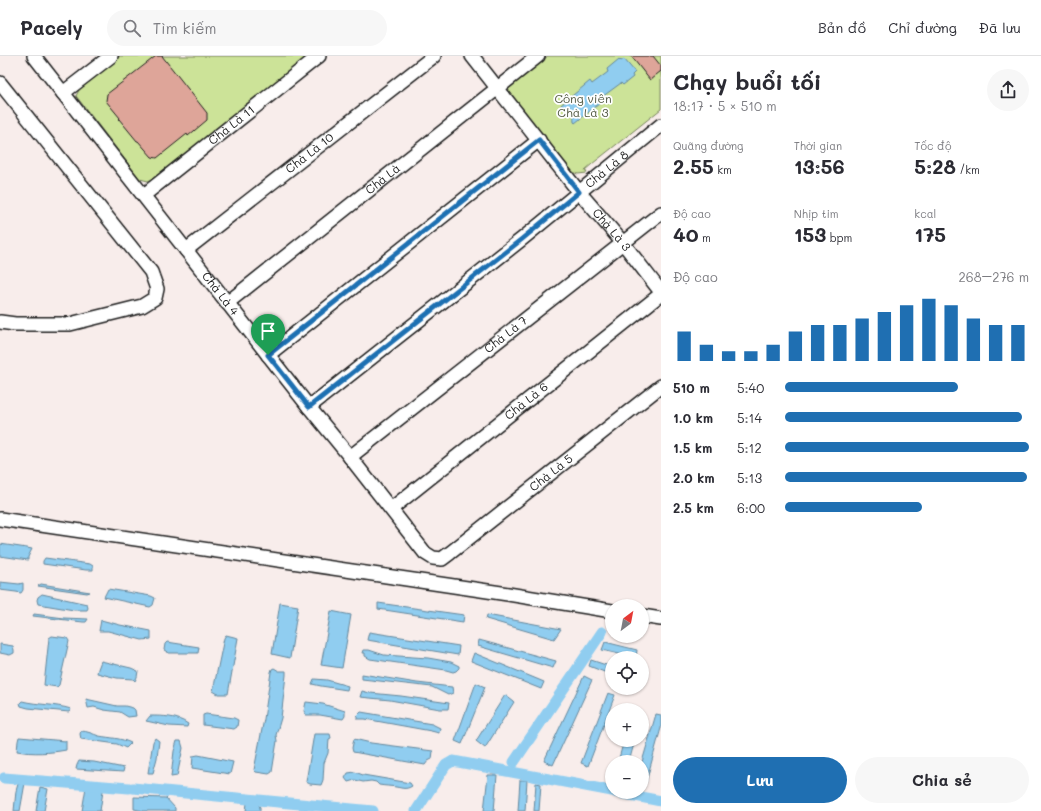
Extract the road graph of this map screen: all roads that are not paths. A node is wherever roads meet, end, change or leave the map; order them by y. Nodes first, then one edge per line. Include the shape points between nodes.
1 (34, 56) edge
2 (110, 56) edge
3 (319, 56) edge
4 (434, 56) edge
5 (472, 56) edge
6 (538, 56) edge
7 (0, 83) edge
8 (498, 88) junction
9 (63, 93) junction
10 (661, 125) edge
11 (539, 140) junction
12 (579, 192) junction
13 (144, 195) junction
14 (661, 213) edge
15 (623, 243) junction
16 (186, 250) junction
17 (661, 293) edge
18 (228, 303) junction
19 (0, 322) edge
20 (268, 355) junction
21 (661, 386) edge
22 (309, 407) junction
23 (350, 457) junction
24 (391, 509) junction
25 (0, 519) edge
26 (442, 559) joint
27 (605, 610) edge
28 (649, 617) edge
29 (661, 619) edge

1 - 9 street, Chà Là 4
2 - 9 street
3 - 13 street, Chà Là 11
4 - 16 street, Chà Là 10
5 - 8 street, Chà Là 3
6 - 8 street, Chà Là
7 - 19 street via 151,272 157,289 155,298 142,306 70,324
8 - 11 street, Chà Là 3
8 - 18 street, Chà Là
9 - 13 street, Chà Là 4
10 - 12 street, Chà Là 8
11 - 12 street, Chà Là 3
11 - 20 street
12 - 15 street, Chà Là 3
12 - 22 street, Chà Là 8
13 - 16 street, Chà Là 4
14 - 15 street, Chà Là 7
15 - 17 street, Chà Là 3
15 - 23 street, Chà Là 7
16 - 18 street, Chà Là 4
17 - 24 street, Chà Là 6
18 - 20 street, Chà Là 4
20 - 22 street, Chà Là 4
21 - 26 street, Chà Là 5
22 - 23 street, Chà Là 4
23 - 24 street, Chà Là 4
24 - 26 street, Chà Là 4 via 425,553 433,558
25 - 27 street
28 - 29 street

